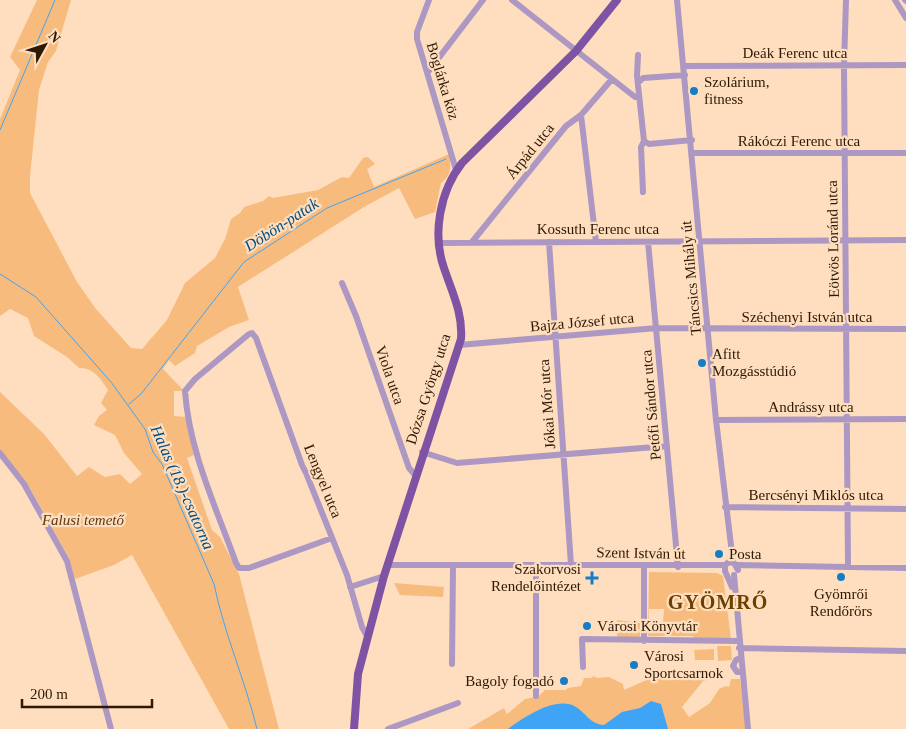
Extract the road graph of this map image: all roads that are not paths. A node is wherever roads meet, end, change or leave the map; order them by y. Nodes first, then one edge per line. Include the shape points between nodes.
1 (429, 0) edge
2 (482, 0) edge
3 (512, 0) edge
4 (617, 0) edge
5 (677, 0) edge
6 (846, 0) edge
7 (895, 0) edge
8 (906, 18) edge
9 (576, 52) junction
10 (638, 55) dead end
11 (906, 65) edge
12 (684, 66) junction
13 (844, 66) junction
14 (428, 72) junction
15 (685, 75) junction
16 (612, 79) junction
17 (638, 83) junction
18 (639, 97) junction
19 (581, 115) junction
20 (692, 140) junction
21 (644, 141) junction
22 (692, 153) junction
23 (845, 153) junction
24 (906, 153) edge
25 (456, 170) junction
26 (643, 192) dead end
27 (906, 240) edge
28 (700, 241) junction
29 (845, 241) junction
30 (472, 242) junction
31 (549, 242) junction
32 (596, 242) junction
33 (648, 242) junction
34 (439, 243) junction
35 (342, 283) dead end
36 (657, 328) junction
37 (847, 329) junction
38 (906, 329) edge
39 (708, 330) junction
40 (555, 338) junction
41 (459, 345) junction
42 (846, 419) junction
43 (906, 419) edge
44 (716, 420) junction
45 (667, 446) junction
46 (422, 452) junction
47 (0, 453) edge
48 (563, 456) junction
49 (415, 475) junction
50 (725, 507) junction
51 (906, 508) edge
52 (846, 509) junction
53 (332, 538) junction
54 (387, 565) junction
55 (453, 565) junction
56 (536, 565) junction
57 (571, 565) junction
58 (644, 566) junction
59 (678, 566) junction
60 (848, 567) junction
61 (731, 568) junction
62 (906, 568) edge
63 (384, 576) junction
64 (350, 587) junction
65 (368, 636) junction
66 (644, 641) junction
67 (739, 645) junction
68 (906, 651) edge
69 (452, 664) dead end
70 (583, 667) dead end
71 (536, 696) dead end
72 (458, 702) dead end
73 (111, 729) edge
74 (354, 729) edge
75 (388, 729) edge
76 (748, 729) edge

1 - 14 street, Boglárka köz via 417,32
2 - 14 street
3 - 9 street
4 - 9 main road, Dózsa György utca
5 - 12 street, Táncsics Mihály út
6 - 13 street, Eötvös Loránd utca
7 - 8 street
9 - 16 street
9 - 25 main road, Dózsa György utca
10 - 17 street
11 - 13 street, Deák Ferenc utca
12 - 13 street, Deák Ferenc utca
12 - 15 street, Táncsics Mihály út
13 - 23 street, Eötvös Loránd utca
14 - 25 street, Boglárka köz
15 - 17 street via 643,78
15 - 20 street, Táncsics Mihály út
16 - 18 street
16 - 19 street, Árpád utca
17 - 18 street
18 - 21 street
19 - 30 street, Árpád utca via 566,126
19 - 32 street
20 - 21 street via 649,144
20 - 22 street, Táncsics Mihály út
21 - 26 street via 641,147
22 - 23 street, Rákóczi Ferenc utca
22 - 28 street, Táncsics Mihály út
23 - 24 street, Rákóczi Ferenc utca
23 - 29 street, Eötvös Loránd utca
25 - 34 main road, Dózsa György utca via 445,193
27 - 29 street, Kossuth Ferenc utca
28 - 29 street, Kossuth Ferenc utca
28 - 33 street, Kossuth Ferenc utca
28 - 39 street, Táncsics Mihály út
29 - 37 street, Eötvös Loránd utca
30 - 31 street, Kossuth Ferenc utca
30 - 34 street, Kossuth Ferenc utca
31 - 32 street, Kossuth Ferenc utca
31 - 40 street, Jókai Mór utca
32 - 33 street, Kossuth Ferenc utca
33 - 36 street, Petőfi Sándor utca
34 - 41 main road, Dózsa György utca via 443,266 461,318
35 - 49 street, Viola utca via 409,468
36 - 39 street, Bajza József utca
36 - 40 street, Bajza József utca
36 - 45 street, Petőfi Sándor utca
37 - 38 street, Széchenyi István utca
37 - 39 street, Széchenyi István utca
37 - 42 street, Eötvös Loránd utca
39 - 44 street, Táncsics Mihály út
40 - 41 street, Bajza József utca
40 - 48 street, Jókai Mór utca
41 - 46 main road, Dózsa György utca
42 - 43 street, Andrássy utca
42 - 44 street, Andrássy utca
42 - 52 street, Eötvös Loránd utca
44 - 50 street, Táncsics Mihály út
45 - 48 street
45 - 59 street, Petőfi Sándor utca
46 - 48 street via 457,463
46 - 49 main road, Dózsa György utca
47 - 73 street via 24,484 67,561
48 - 57 street, Jókai Mór utca
49 - 54 main road, Dózsa György utca
50 - 52 street, Bercsényi Miklós utca
50 - 61 street, Táncsics Mihály út
51 - 52 street, Bercsényi Miklós utca
52 - 60 street, Eötvös Loránd utca
53 - 53 street, Lengyel utca via 255,335 249,334 185,391 187,420 200,465 236,563 242,569 250,568
53 - 64 street, Lengyel utca
54 - 55 street, Szent István út
54 - 63 main road, Dózsa György utca
55 - 56 street, Szent István út
55 - 69 street
56 - 57 street, Szent István út
56 - 71 street
57 - 58 street, Szent István út
58 - 59 street, Szent István út
58 - 66 street
59 - 61 street, Szent István út
60 - 61 street
60 - 62 street
61 - 67 street, Táncsics Mihály út
63 - 64 street
63 - 65 main road, Dózsa György utca
64 - 65 street, Lengyel utca via 362,627
65 - 74 main road, Dózsa György utca via 358,674
66 - 67 street
66 - 70 street via 582,639
67 - 68 street
67 - 76 street, Táncsics Mihály út via 740,658 733,666 737,672 742,672
72 - 75 street

